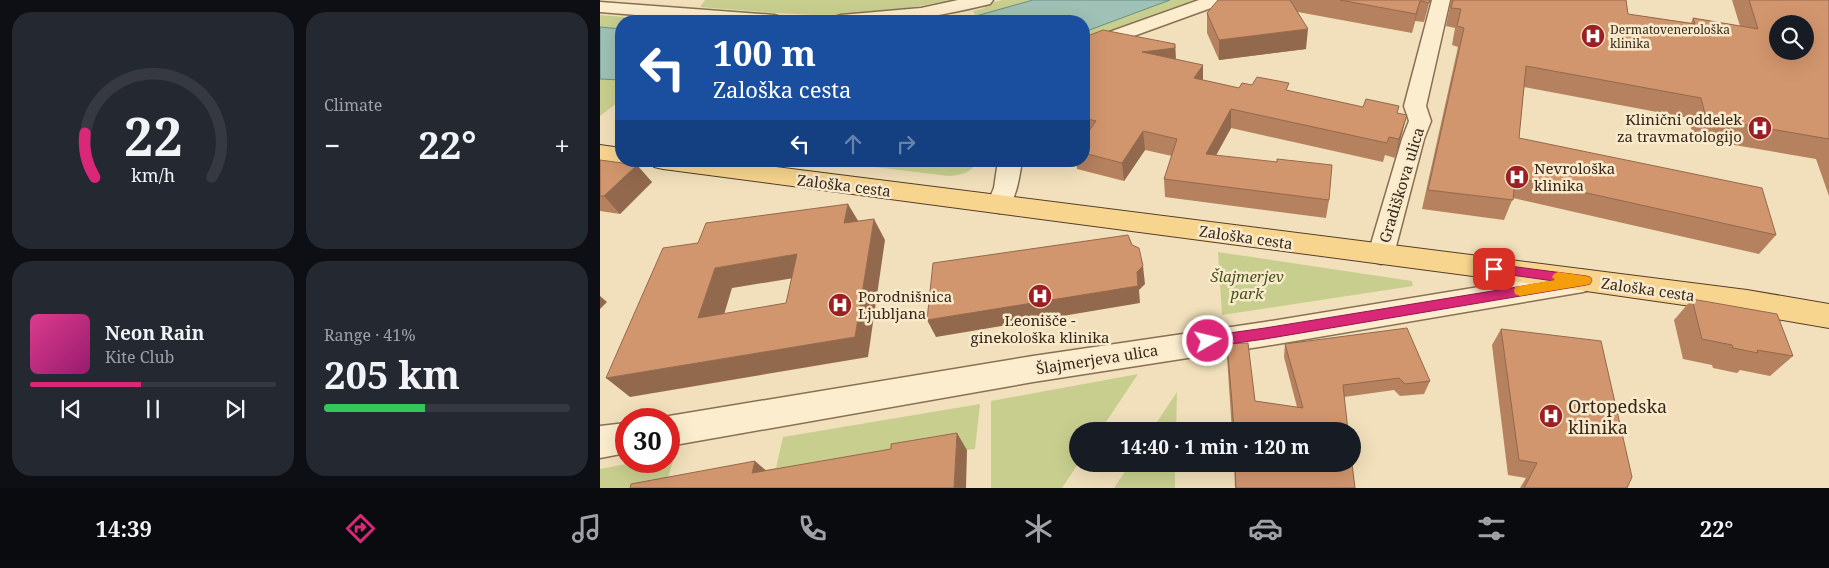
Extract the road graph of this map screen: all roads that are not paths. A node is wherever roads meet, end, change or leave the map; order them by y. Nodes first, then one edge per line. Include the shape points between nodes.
1 (984, 0) edge
2 (1216, 0) edge
3 (1442, 0) edge
4 (600, 7) edge
5 (699, 15) edge
6 (956, 15) edge
7 (1090, 46) edge
8 (600, 153) edge
9 (615, 155) edge
10 (710, 167) edge
11 (1009, 167) edge
12 (999, 204) junction
13 (1381, 254) junction
14 (1586, 280) junction
15 (1829, 316) edge
16 (680, 429) edge
17 (615, 440) edge
18 (600, 442) edge

1 - 6 street
2 - 7 street
3 - 13 street, Gradiškova ulica via 1416,106 1420,121
4 - 5 street
8 - 9 main road
10 - 12 main road, Zaloška cesta
11 - 12 street via 1006,188
12 - 13 main road, Zaloška cesta
13 - 14 main road, Zaloška cesta
14 - 15 main road, Zaloška cesta
14 - 16 street, Šlajmerjeva ulica
17 - 18 street

